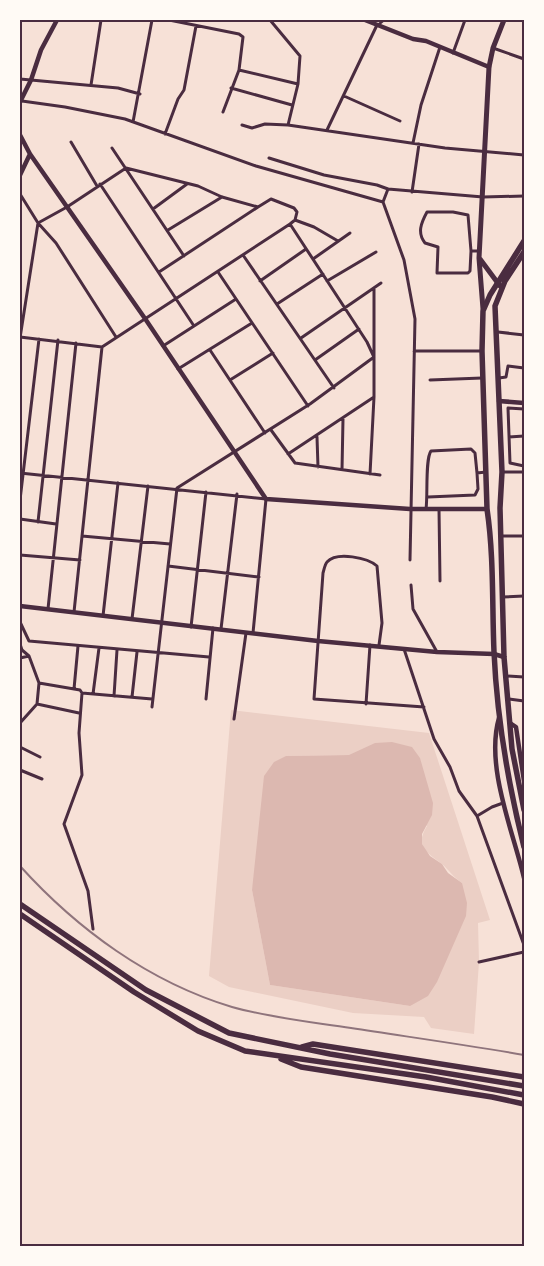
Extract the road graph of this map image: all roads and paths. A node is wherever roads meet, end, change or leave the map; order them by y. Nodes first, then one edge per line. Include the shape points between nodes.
1 (57, 20) edge
2 (101, 20) edge
3 (152, 20) edge
4 (169, 20) edge
5 (270, 20) edge
6 (365, 20) edge
7 (384, 20) edge
8 (465, 20) edge
9 (504, 20) edge
10 (377, 25) junction
11 (196, 26) junction
12 (440, 46) junction
13 (493, 48) junction
14 (453, 53) junction
15 (524, 59) edge
16 (489, 67) junction
17 (238, 70) junction
18 (20, 79) edge
19 (31, 80) junction
20 (298, 84) junction
21 (90, 85) junction
22 (231, 88) junction
23 (140, 94) junction
24 (344, 96) junction
25 (21, 101) edge
26 (292, 105) junction
27 (223, 112) dead end
28 (400, 121) dead end
29 (133, 122) junction
30 (242, 125) dead end
31 (288, 125) junction
32 (327, 130) junction
33 (165, 134) junction
34 (20, 135) edge
35 (71, 142) dead end
36 (413, 143) junction
37 (419, 144) junction
38 (112, 148) dead end
39 (484, 153) junction
40 (30, 154) junction
41 (524, 155) edge
42 (268, 158) dead end
43 (126, 168) junction
44 (314, 172) junction
45 (20, 174) edge
46 (313, 182) junction
47 (188, 184) junction
48 (98, 185) junction
49 (388, 189) junction
50 (412, 192) junction
51 (20, 194) edge
52 (524, 196) edge
53 (222, 197) junction
54 (483, 197) junction
55 (383, 202) junction
56 (67, 207) junction
57 (258, 207) junction
58 (153, 209) junction
59 (295, 220) junction
60 (38, 223) junction
61 (290, 224) junction
62 (168, 230) junction
63 (350, 233) dead end
64 (338, 241) junction
65 (524, 241) edge
66 (306, 249) junction
67 (471, 251) junction
68 (480, 251) junction
69 (376, 252) dead end
70 (524, 252) edge
71 (243, 254) junction
72 (184, 256) junction
73 (479, 258) junction
74 (313, 259) junction
75 (159, 272) junction
76 (218, 272) junction
77 (323, 274) junction
78 (260, 280) junction
79 (327, 281) junction
80 (381, 283) dead end
81 (500, 285) junction
82 (374, 289) junction
83 (236, 299) junction
84 (176, 300) junction
85 (277, 304) junction
86 (486, 304) junction
87 (344, 307) junction
88 (495, 307) junction
89 (483, 311) junction
90 (146, 320) junction
91 (252, 323) junction
92 (194, 326) junction
93 (359, 329) junction
94 (498, 332) junction
95 (524, 335) edge
96 (20, 337) edge
97 (116, 337) junction
98 (301, 338) junction
99 (39, 339) junction
100 (58, 340) junction
101 (76, 342) junction
102 (102, 347) junction
103 (162, 347) junction
104 (210, 350) junction
105 (414, 351) junction
106 (482, 351) junction
107 (273, 353) junction
108 (374, 358) junction
109 (315, 360) junction
110 (524, 368) edge
111 (178, 370) junction
112 (483, 378) junction
113 (500, 378) junction
114 (230, 380) junction
115 (430, 380) dead end
116 (334, 388) junction
117 (374, 397) junction
118 (499, 401) junction
119 (524, 403) edge
120 (308, 406) junction
121 (524, 409) edge
122 (343, 419) junction
123 (271, 430) junction
124 (265, 434) junction
125 (317, 436) junction
126 (524, 436) edge
127 (509, 437) junction
128 (234, 452) junction
129 (288, 454) junction
130 (524, 466) edge
131 (318, 467) junction
132 (342, 470) junction
133 (486, 472) junction
134 (502, 472) junction
135 (524, 472) edge
136 (477, 473) junction
137 (22, 474) edge
138 (370, 474) junction
139 (380, 475) dead end
140 (43, 476) junction
141 (62, 478) junction
142 (88, 480) junction
143 (118, 484) junction
144 (148, 486) junction
145 (177, 488) junction
146 (206, 492) junction
147 (236, 494) junction
148 (428, 497) junction
149 (266, 499) junction
150 (20, 500) edge
151 (410, 509) junction
152 (426, 509) junction
153 (439, 509) junction
154 (487, 509) junction
155 (20, 519) edge
156 (38, 522) junction
157 (56, 524) junction
158 (82, 536) junction
159 (500, 536) junction
160 (524, 536) edge
161 (112, 539) junction
162 (141, 542) junction
163 (170, 544) junction
164 (20, 555) edge
165 (52, 558) junction
166 (80, 560) junction
167 (410, 560) dead end
168 (168, 566) junction
169 (198, 569) junction
170 (227, 572) junction
171 (259, 577) junction
172 (440, 581) dead end
173 (411, 585) dead end
174 (524, 596) edge
175 (502, 597) junction
176 (20, 606) edge
177 (48, 609) junction
178 (74, 613) junction
179 (104, 616) junction
180 (132, 619) junction
181 (20, 622) edge
182 (162, 623) junction
183 (191, 627) junction
184 (213, 628) junction
185 (221, 629) junction
186 (246, 632) junction
187 (253, 633) junction
188 (318, 640) junction
189 (20, 644) edge
190 (370, 644) junction
191 (379, 645) junction
192 (78, 646) junction
193 (99, 648) junction
194 (404, 649) junction
195 (117, 650) junction
196 (137, 652) junction
197 (437, 652) junction
198 (159, 654) junction
199 (494, 654) junction
200 (29, 656) junction
201 (209, 657) junction
202 (504, 657) junction
203 (20, 658) edge
204 (506, 676) junction
205 (524, 677) edge
206 (39, 683) junction
207 (74, 689) junction
208 (82, 693) junction
209 (93, 694) junction
210 (114, 696) junction
211 (132, 697) junction
212 (152, 699) junction
213 (206, 699) dead end
214 (509, 700) junction
215 (524, 700) edge
216 (37, 704) junction
217 (366, 704) junction
218 (152, 707) dead end
219 (424, 707) junction
220 (80, 713) junction
221 (499, 718) junction
222 (234, 719) dead end
223 (510, 723) junction
224 (20, 724) edge
225 (20, 747) edge
226 (40, 757) dead end
227 (20, 770) edge
228 (42, 779) dead end
229 (524, 779) edge
230 (504, 803) junction
231 (524, 810) edge
232 (477, 816) junction
233 (524, 847) edge
234 (524, 878) edge
235 (20, 904) edge
236 (20, 914) edge
237 (93, 929) dead end
238 (524, 945) edge
239 (524, 952) edge
240 (479, 962) dead end
241 (301, 1048) junction
242 (278, 1057) junction
243 (524, 1077) edge
244 (524, 1086) edge
245 (524, 1095) edge
246 (524, 1104) edge

1 - 19 street via 41,50
2 - 21 street
3 - 23 street
4 - 11 street
5 - 20 street via 300,56
6 - 10 street
7 - 10 street
8 - 14 street
9 - 13 main road
10 - 12 street
10 - 24 street
11 - 17 street via 243,37
11 - 33 street via 184,90
12 - 14 street
12 - 36 street
13 - 15 street
13 - 16 main road
14 - 16 street
16 - 39 main road
17 - 20 street
17 - 22 street
18 - 19 street
19 - 21 street
19 - 25 street
20 - 26 street
21 - 23 street
22 - 26 street
22 - 27 street
23 - 29 street
24 - 28 street
24 - 32 street
25 - 29 street
26 - 31 street
29 - 33 street
30 - 31 street via 252,128 264,124
31 - 32 street
32 - 36 street
33 - 46 street
34 - 40 street
35 - 48 street
36 - 37 street
37 - 39 street
37 - 50 street
38 - 43 street
39 - 41 street
39 - 54 main road
40 - 45 street
40 - 56 street
42 - 44 street
43 - 47 street
43 - 48 street
43 - 58 street
44 - 46 street
44 - 49 street
46 - 55 street
47 - 53 street
47 - 58 street
48 - 56 street
48 - 75 street
49 - 50 street
49 - 55 street
50 - 54 street
51 - 60 street
52 - 54 street
53 - 57 street
53 - 62 street
54 - 68 main road
55 - 105 street via 404,260 415,319
56 - 60 street
56 - 90 street
57 - 59 street via 272,199 294,208 297,212
57 - 72 street
58 - 62 street
59 - 61 street
59 - 64 street
60 - 96 street
60 - 97 street via 56,243
61 - 66 street
61 - 71 street
62 - 72 street
63 - 64 street
64 - 74 street
65 - 81 main road
66 - 74 street
66 - 78 street
67 - 67 street via 468,215 427,212 421,225 421,237 425,243 438,247 437,273 468,273
67 - 68 street
68 - 73 main road
69 - 79 street
70 - 81 main road
71 - 76 street
71 - 78 street
72 - 75 street
73 - 81 main road
73 - 89 main road
74 - 77 street
75 - 84 street
76 - 83 street
76 - 84 street
77 - 79 street
77 - 85 street
78 - 85 street
79 - 87 street
80 - 82 street
81 - 86 main road
81 - 88 main road
82 - 87 street
82 - 108 street
83 - 91 street
83 - 92 street
84 - 90 street
84 - 92 street
85 - 98 street
86 - 88 main road
86 - 89 main road
87 - 93 street
87 - 98 street
88 - 94 main road
89 - 106 main road
90 - 97 street
90 - 103 street
91 - 104 street
91 - 107 street
92 - 103 street
93 - 108 street
93 - 109 street
94 - 95 street
94 - 113 main road
96 - 99 street
97 - 102 street
98 - 109 street
99 - 100 street
99 - 137 street
100 - 101 street
100 - 140 street
101 - 102 street
101 - 141 street
102 - 142 street
103 - 111 street
104 - 111 street
104 - 114 street
105 - 106 street
105 - 151 street
106 - 112 main road
107 - 114 street
107 - 120 street
108 - 116 street
108 - 117 street
109 - 116 street
110 - 113 street via 508,366 506,377
111 - 128 street
112 - 115 street
112 - 133 main road
113 - 118 main road
114 - 124 street
116 - 120 street
117 - 122 street
117 - 138 street
118 - 119 street
118 - 134 main road
120 - 123 street
121 - 127 street via 508,408
122 - 125 street
122 - 132 street
123 - 124 street
123 - 129 street
124 - 128 street
125 - 129 street
125 - 131 street
126 - 127 street
127 - 130 street via 510,463
128 - 145 street
128 - 149 street
129 - 131 street via 295,463
131 - 132 street
132 - 138 street
133 - 136 street
133 - 154 main road
134 - 135 street
134 - 159 main road
136 - 148 street via 475,495
136 - 148 street via 475,453 471,449 431,451 428,457
137 - 140 street
137 - 150 street
138 - 139 street
140 - 141 street
140 - 156 street
141 - 142 street
141 - 157 street
142 - 143 street
142 - 158 street
143 - 144 street
143 - 161 street
144 - 145 street
144 - 162 street
145 - 146 street
145 - 163 street
146 - 147 street
146 - 169 street
147 - 149 street
147 - 170 street
148 - 152 street
149 - 151 street
149 - 171 street
151 - 152 street
151 - 167 street
152 - 153 street
153 - 154 street
153 - 172 street
154 - 199 main road via 491,532
155 - 156 street
156 - 157 street
157 - 165 street
158 - 161 street
158 - 166 street
159 - 160 street
159 - 175 main road
161 - 162 street
161 - 179 street
162 - 163 street
162 - 180 street
163 - 168 street
164 - 165 street
165 - 166 street
165 - 177 street
166 - 178 street
168 - 169 street
168 - 182 street
169 - 170 street
169 - 183 street
170 - 171 street
170 - 185 street
171 - 187 street
173 - 197 street via 413,610
174 - 175 street
175 - 202 main road
176 - 177 street
177 - 178 street
178 - 179 street
179 - 180 street
180 - 182 street
181 - 192 street via 29,641
182 - 183 street
182 - 198 street
183 - 184 street
184 - 185 street
184 - 201 street
185 - 186 street
186 - 187 street
186 - 222 street
187 - 188 street
188 - 190 street
188 - 191 street via 323,573 328,562 336,556 364,560 377,566 382,623
188 - 217 street via 314,699
189 - 200 street
190 - 191 street
190 - 217 street
191 - 194 street
192 - 193 street
192 - 207 street
193 - 195 street
193 - 209 street
194 - 197 street
194 - 219 street
195 - 196 street
195 - 210 street
196 - 198 street
196 - 211 street
197 - 199 street
198 - 201 street
198 - 212 street
199 - 202 street
199 - 221 main road
200 - 203 street
200 - 206 street
201 - 213 street
202 - 204 main road
204 - 205 street
204 - 214 main road
206 - 207 street
206 - 216 street
207 - 208 street
208 - 209 street
208 - 220 street
209 - 210 street
210 - 211 street
211 - 212 street
212 - 218 street
214 - 215 street
214 - 223 main road
216 - 220 street
216 - 224 street
217 - 219 street
219 - 232 street via 434,739 459,791
220 - 237 street via 82,775 64,824 88,891
221 - 230 street via 495,733 496,752
221 - 233 main road via 509,786
223 - 229 street via 516,727
223 - 231 main road
225 - 226 street
227 - 228 street
230 - 232 street
230 - 234 street
232 - 238 street
235 - 241 main road via 146,990 192,1015 243,1037
236 - 242 main road via 134,992 198,1030 245,1050
239 - 240 street
241 - 243 main road via 313,1044
241 - 244 main road
242 - 245 main road via 426,1077
242 - 246 main road via 301,1067

